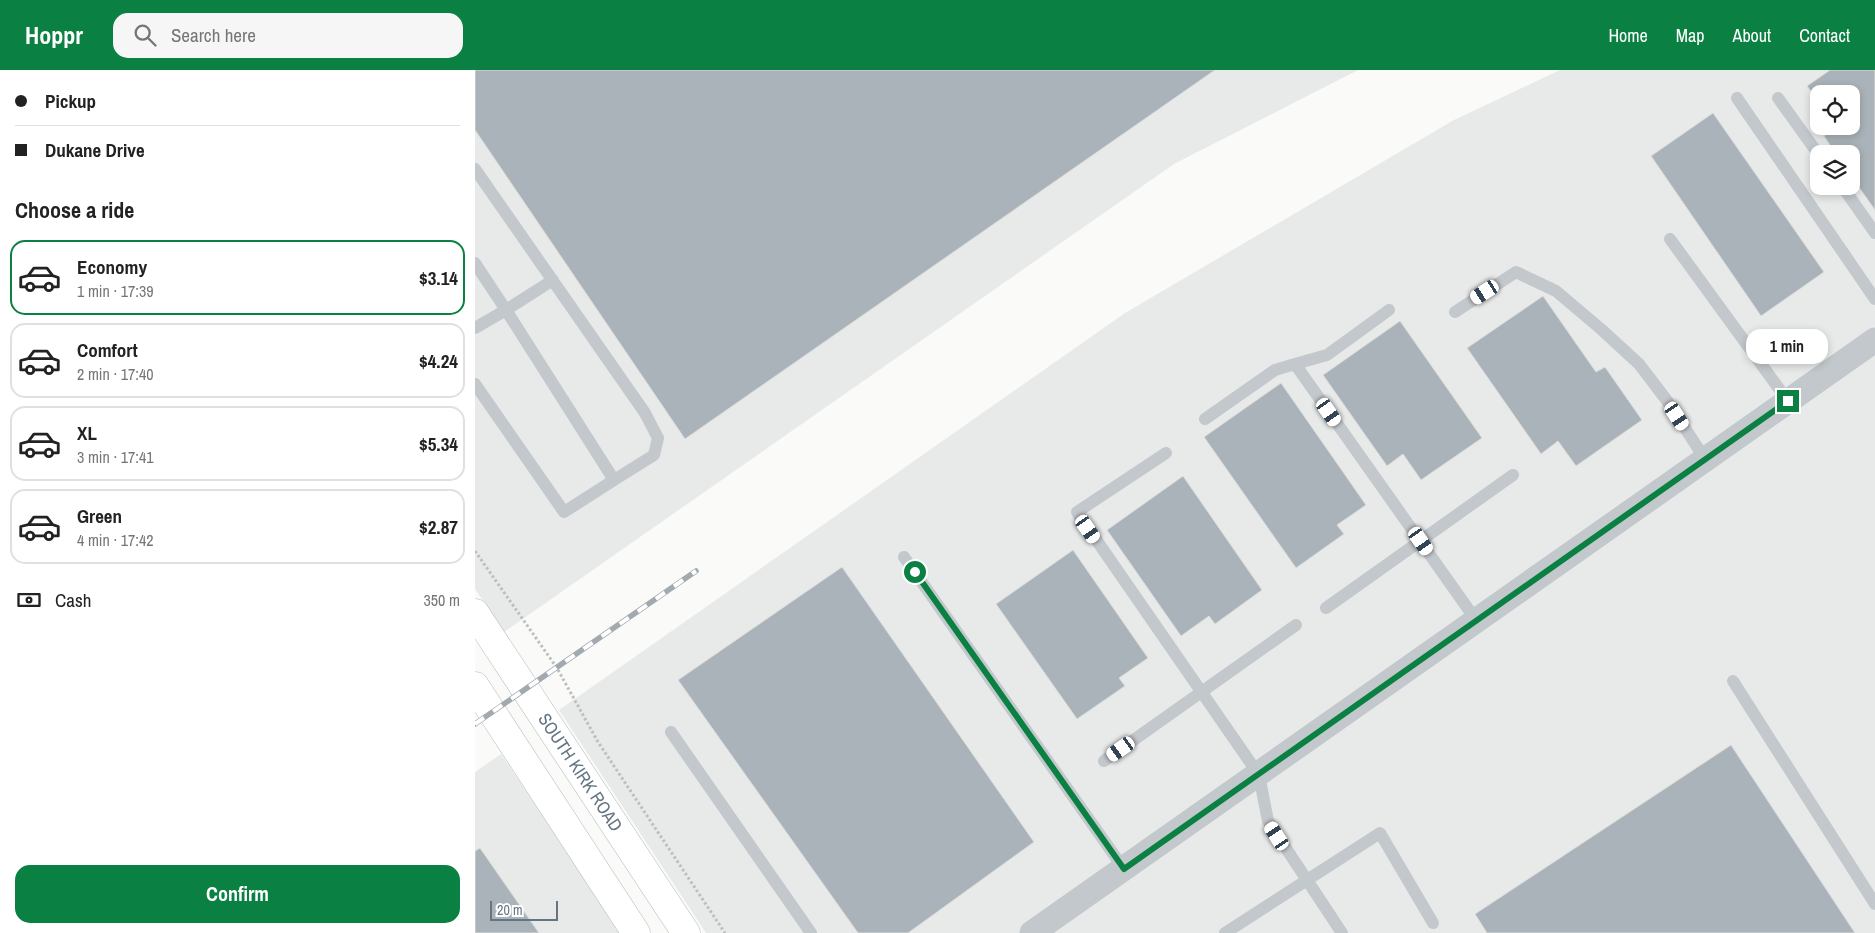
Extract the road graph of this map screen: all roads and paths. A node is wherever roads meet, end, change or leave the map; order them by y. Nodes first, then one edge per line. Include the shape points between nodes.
1 (1737, 98) dead end
2 (1778, 98) dead end
3 (1812, 145) edge
4 (475, 169) edge
5 (1848, 195) edge
6 (1875, 233) edge
7 (1670, 239) dead end
8 (475, 263) edge
9 (553, 280) junction
10 (1875, 299) edge
11 (506, 310) junction
12 (1389, 310) dead end
13 (1455, 312) dead end
14 (475, 328) edge
15 (1875, 340) edge
16 (1295, 364) junction
17 (475, 384) edge
18 (1788, 401) junction
19 (1205, 419) dead end
20 (1166, 452) dead end
21 (1705, 459) junction
22 (1513, 475) dead end
23 (614, 480) junction
24 (1421, 541) junction
25 (475, 551) edge
26 (904, 557) dead end
27 (1326, 608) dead end
28 (475, 613) edge
29 (1476, 620) junction
30 (1296, 625) dead end
31 (1733, 681) dead end
32 (475, 686) edge
33 (1202, 693) junction
34 (671, 732) dead end
35 (1105, 761) dead end
36 (1259, 775) junction
37 (1124, 869) junction
38 (1306, 879) junction
39 (1875, 904) edge
40 (1433, 923) dead end
41 (636, 933) edge
42 (686, 933) edge
43 (725, 933) edge
44 (811, 933) edge
45 (1032, 933) edge
46 (1225, 933) edge
47 (1342, 933) edge

1 - 10 lane
2 - 3 lane
4 - 9 lane
5 - 6 lane
7 - 18 lane
8 - 11 lane
9 - 11 lane
9 - 23 lane via 645,413 657,438 654,454
11 - 14 lane
11 - 23 lane
12 - 16 lane via 1327,354
13 - 21 lane via 1516,272 1556,291 1639,364
15 - 18 street
16 - 19 lane via 1275,370
16 - 24 lane
17 - 23 lane via 564,512
18 - 21 street
20 - 33 lane via 1077,512
21 - 29 street
22 - 24 lane
24 - 27 lane
24 - 29 lane
25 - 43 path via 557,668 598,742
26 - 37 lane
28 - 42 main road, SOUTH KIRK ROAD
29 - 36 street
30 - 33 lane
31 - 39 lane
32 - 41 main road
33 - 35 lane
33 - 36 lane
34 - 44 lane
36 - 37 street
36 - 38 lane via 1267,821
37 - 45 street
38 - 40 lane via 1380,833
38 - 46 lane
38 - 47 lane

